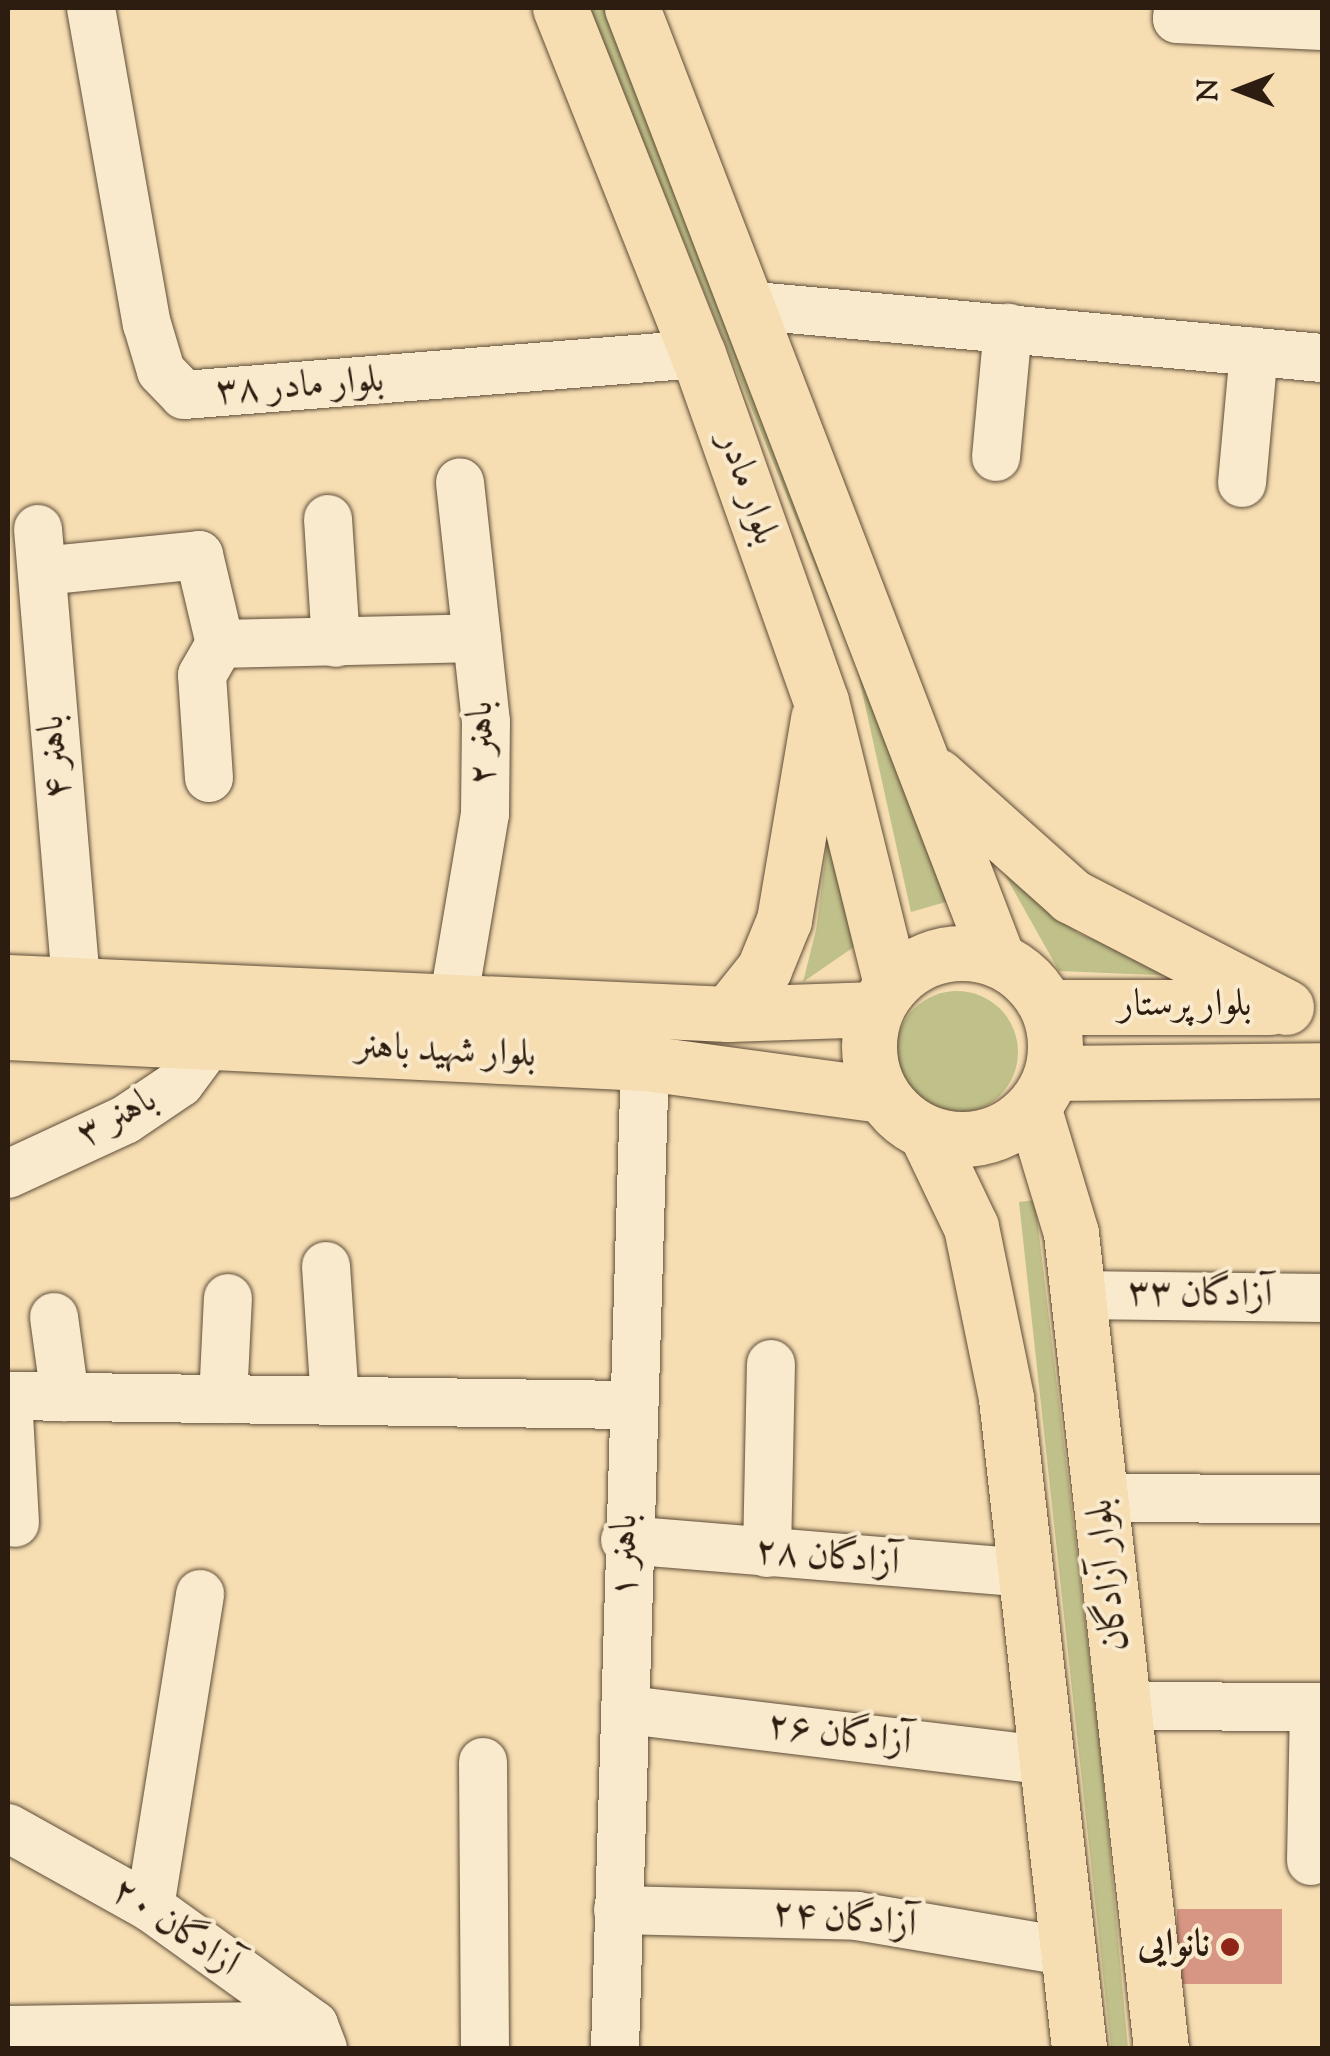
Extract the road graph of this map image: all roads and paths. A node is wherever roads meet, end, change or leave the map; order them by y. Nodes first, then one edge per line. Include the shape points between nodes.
1 (92, 8) edge
2 (560, 8) edge
3 (632, 8) edge
4 (1178, 8) edge
5 (1322, 26) edge
6 (744, 305) junction
7 (1008, 328) junction
8 (1254, 352) junction
9 (698, 354) junction
10 (1322, 358) edge
11 (996, 458) dead end
12 (460, 482) dead end
13 (1242, 483) dead end
14 (328, 519) dead end
15 (477, 638) junction
16 (220, 644) junction
17 (336, 644) junction
18 (821, 701) junction
19 (921, 757) junction
20 (209, 778) dead end
21 (998, 960) junction
22 (8, 982) edge
23 (76, 986) junction
24 (883, 997) junction
25 (453, 1003) junction
26 (1304, 1006) edge
27 (1047, 1008) junction
28 (728, 1014) junction
29 (8, 1032) edge
30 (211, 1041) junction
31 (645, 1063) junction
32 (1322, 1070) edge
33 (742, 1075) junction
34 (1042, 1090) junction
35 (882, 1095) junction
36 (926, 1133) junction
37 (8, 1174) edge
38 (972, 1227) junction
39 (326, 1266) dead end
40 (1078, 1295) junction
41 (228, 1298) dead end
42 (1322, 1298) edge
43 (54, 1317) dead end
44 (770, 1364) dead end
45 (8, 1396) edge
46 (65, 1397) junction
47 (223, 1399) junction
48 (335, 1400) junction
49 (629, 1405) junction
50 (1102, 1498) junction
51 (1322, 1499) edge
52 (15, 1523) dead end
53 (626, 1540) junction
54 (766, 1554) junction
55 (1029, 1574) junction
56 (200, 1594) dead end
57 (1124, 1706) junction
58 (1318, 1707) edge
59 (628, 1710) junction
60 (1050, 1761) junction
61 (483, 1762) dead end
62 (8, 1828) edge
63 (1311, 1861) dead end
64 (150, 1907) junction
65 (618, 1910) junction
66 (1068, 1952) junction
67 (8, 2030) edge
68 (319, 2037) edge
69 (485, 2048) edge
70 (615, 2048) edge
71 (1080, 2048) edge
72 (1161, 2048) edge

1 - 9 street, بلوار مادر ۳۸ via 147,324 161,370 184,395
2 - 9 main road, بلوار مادر
3 - 6 main road, بلوار مادر
4 - 5 street via 1177,18
6 - 7 street
6 - 19 main road, بلوار مادر
7 - 8 street
7 - 11 street
8 - 10 street
8 - 13 street
9 - 18 main road, بلوار مادر
12 - 15 street, باهنر ۲
14 - 17 street
15 - 17 street
15 - 25 street, باهنر ۲ via 486,814
16 - 17 street
16 - 20 street via 202,675
16 - 23 street, باهنر ۴ via 199,555 40,550
18 - 24 main road, بلوار مادر
18 - 28 main road via 784,920 764,969
19 - 21 main road, بلوار مادر
19 - 26 main road via 967,810 1071,896
21 - 24 main road via 940,954
21 - 27 main road
22 - 23 main road, بلوار شهید باهنر
23 - 25 main road, بلوار شهید باهنر
24 - 28 main road, بلوار شهید باهنر
24 - 35 main road via 869,1053
25 - 28 main road, بلوار شهید باهنر
26 - 27 main road, بلوار پرستار
27 - 34 main road
29 - 30 main road, بلوار شهید باهنر
30 - 31 main road, بلوار شهید باهنر
30 - 37 street, باهنر ۳ via 180,1083 125,1120
31 - 33 main road, بلوار شهید باهنر
31 - 49 street, باهنر ۱
32 - 34 main road, بلوار پرستار
33 - 35 main road, بلوار شهید باهنر
33 - 38 main road via 850,1124 928,1181
34 - 36 main road via 983,1138
34 - 40 main road, بلوار آزادگان
35 - 36 main road
36 - 38 main road
38 - 55 main road
39 - 48 street
40 - 42 street, آزادگان ۳۳
40 - 50 main road, بلوار آزادگان
41 - 47 street
43 - 46 street
44 - 54 street
45 - 46 street
45 - 52 street
46 - 47 street
47 - 48 street
48 - 49 street
49 - 53 street, باهنر ۱
50 - 51 street
50 - 57 main road, بلوار آزادگان
53 - 54 street, آزادگان ۲۸
53 - 59 street, باهنر ۱
54 - 55 street, آزادگان ۲۸
55 - 60 main road
56 - 64 street
57 - 58 street
57 - 72 main road, بلوار آزادگان
58 - 63 street
59 - 60 street, آزادگان ۲۶
59 - 65 street, باهنر ۱
60 - 66 main road
61 - 69 street
62 - 64 street, آزادگان ۲۰
64 - 68 street, آزادگان ۲۰
65 - 66 street, آزادگان ۲۴ via 858,1916
65 - 70 street, باهنر ۱
66 - 71 main road
67 - 68 street

